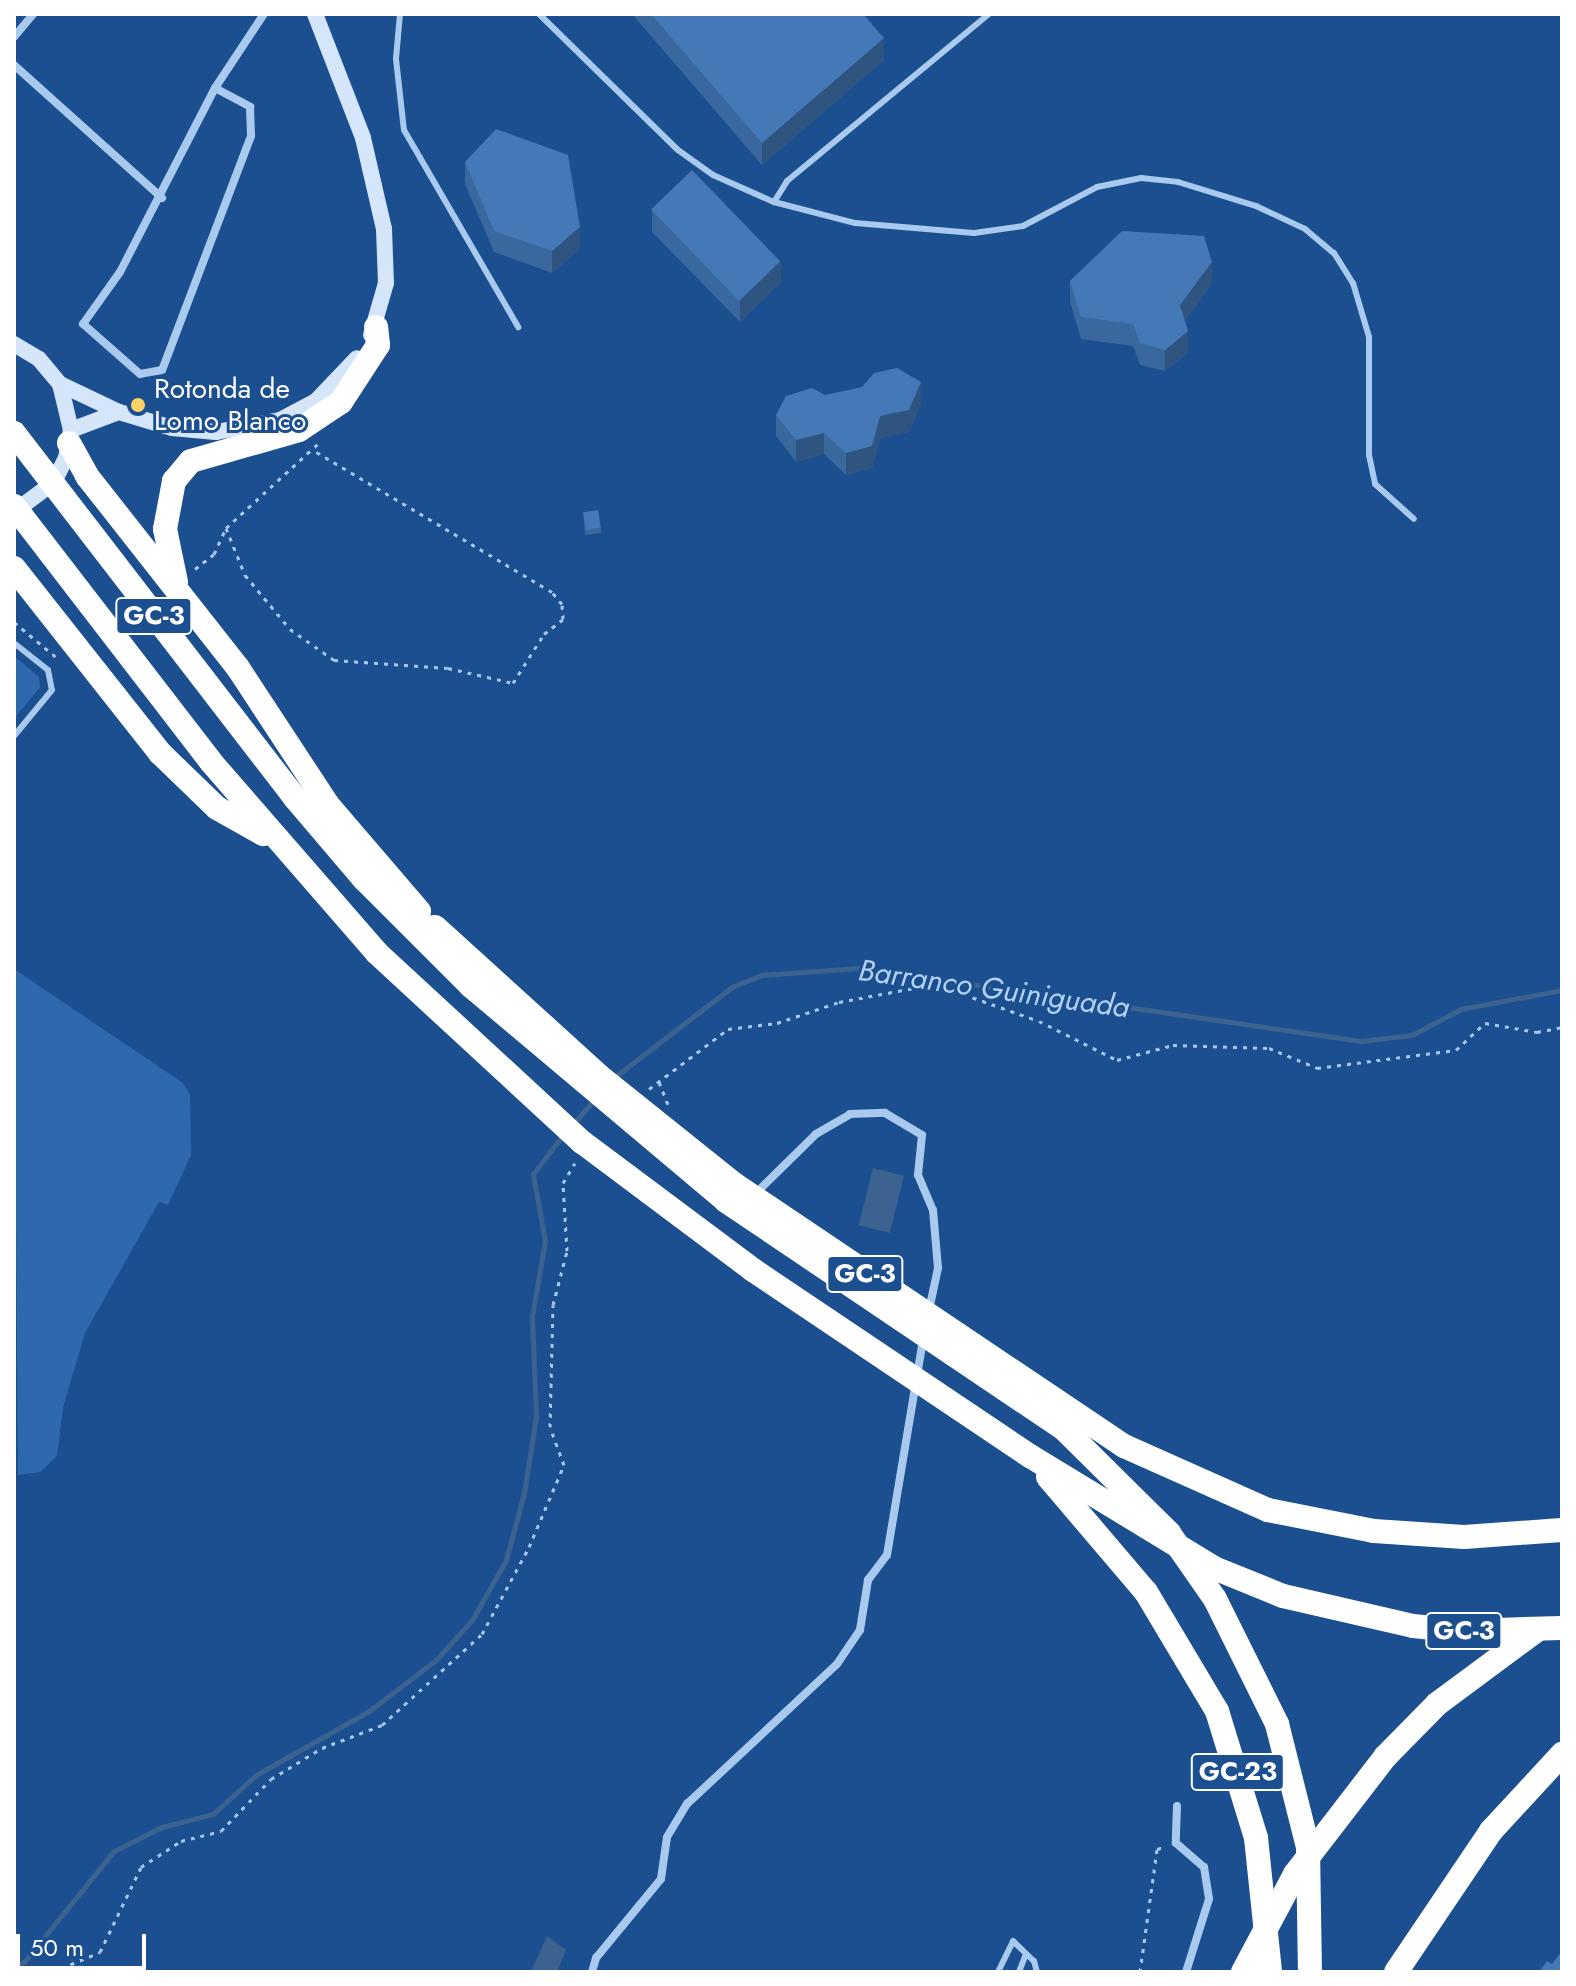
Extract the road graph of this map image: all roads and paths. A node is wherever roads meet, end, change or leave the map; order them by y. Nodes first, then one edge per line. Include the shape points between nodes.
1 (33, 14) edge
2 (264, 14) edge
3 (315, 14) edge
4 (400, 14) edge
5 (539, 14) edge
6 (989, 14) edge
7 (14, 37) edge
8 (14, 65) edge
9 (215, 88) junction
10 (162, 198) junction
11 (774, 202) junction
12 (376, 327) junction
13 (518, 327) dead end
14 (14, 344) edge
15 (60, 384) junction
16 (119, 412) junction
17 (14, 433) edge
18 (69, 444) junction
19 (313, 450) dead end
20 (14, 506) edge
21 (14, 512) edge
22 (1414, 519) dead end
23 (226, 528) dead end
24 (14, 568) edge
25 (179, 592) junction
26 (14, 643) edge
27 (14, 736) edge
28 (275, 841) junction
29 (413, 916) junction
30 (1562, 1027) edge
31 (647, 1091) dead end
32 (680, 1135) dead end
33 (577, 1160) dead end
34 (1030, 1456) junction
35 (1562, 1530) edge
36 (1562, 1616) edge
37 (1562, 1628) edge
38 (1562, 1754) edge
39 (1177, 1806) dead end
40 (1176, 1843) junction
41 (1026, 1954) junction
42 (52, 1972) edge
43 (592, 1972) edge
44 (998, 1972) edge
45 (1019, 1972) edge
46 (1037, 1972) edge
47 (1140, 1972) edge
48 (1186, 1972) edge
49 (1243, 1972) edge
50 (1270, 1972) edge
51 (1310, 1972) edge
52 (1396, 1972) edge

1 - 7 street
2 - 9 street
3 - 12 street via 363,138 384,229 386,283
4 - 13 lane via 396,59 404,130
5 - 11 lane via 678,150 724,181
6 - 11 lane via 787,181
8 - 10 street
9 - 10 street
9 - 10 street via 250,107 251,136 162,370 140,374 83,324
11 - 22 lane via 911,232 974,233 1023,226 1097,187 1141,178 1191,186 1305,229 1334,253 1353,283 1369,337 1369,455 1375,484
12 - 16 street via 350,370 316,401 280,420 216,432 172,428
12 - 25 highway via 378,345 341,402 299,430 191,461 174,481 165,529
14 - 15 street via 39,359
15 - 16 street
15 - 18 street
16 - 18 street
17 - 29 highway, GC-3 via 295,798
18 - 21 street via 53,483
18 - 25 highway via 87,476
19 - 23 path via 552,592 562,604 563,619 544,634 513,683 448,668 334,660 290,629 245,575
20 - 28 highway, GC-3
24 - 28 highway via 160,753 217,808
25 - 29 highway
26 - 27 lane via 48,670 52,690
28 - 34 highway, GC-3 via 377,953 582,1142 753,1270
29 - 35 highway, GC-3 via 734,1184 1124,1446 1268,1510 1374,1531 1464,1537
29 - 51 highway, GC-23 via 586,1088 726,1201 1064,1429 1169,1533 1215,1599 1277,1724 1306,1832 1313,1913
30 - 31 path via 1537,1032 1485,1023 1456,1050 1317,1068 1269,1048 1173,1045 1117,1060 1039,1021 935,984 839,1002 777,1023 728,1029
32 - 43 street via 699,1162 740,1199 777,1178 816,1134 850,1114 885,1113 922,1135 918,1175 933,1210 938,1268 887,1555 868,1580 860,1630 837,1664 687,1804 667,1837 661,1879 596,1958
33 - 42 path via 563,1183 567,1251 553,1305 550,1427 564,1465 482,1634 382,1725 322,1748 271,1779 221,1831 181,1841 141,1867 100,1952
34 - 37 highway, GC-3 via 1214,1568 1283,1596 1367,1618 1464,1631
34 - 50 highway, GC-23 via 1146,1592 1217,1711 1240,1778 1267,1905
36 - 49 highway via 1518,1640 1437,1704 1328,1827 1295,1874
38 - 52 highway via 1491,1831
39 - 40 street
40 - 47 path via 1157,1849
40 - 48 street via 1204,1867 1209,1899
41 - 44 lane via 1013,1941
41 - 45 lane
41 - 46 lane

